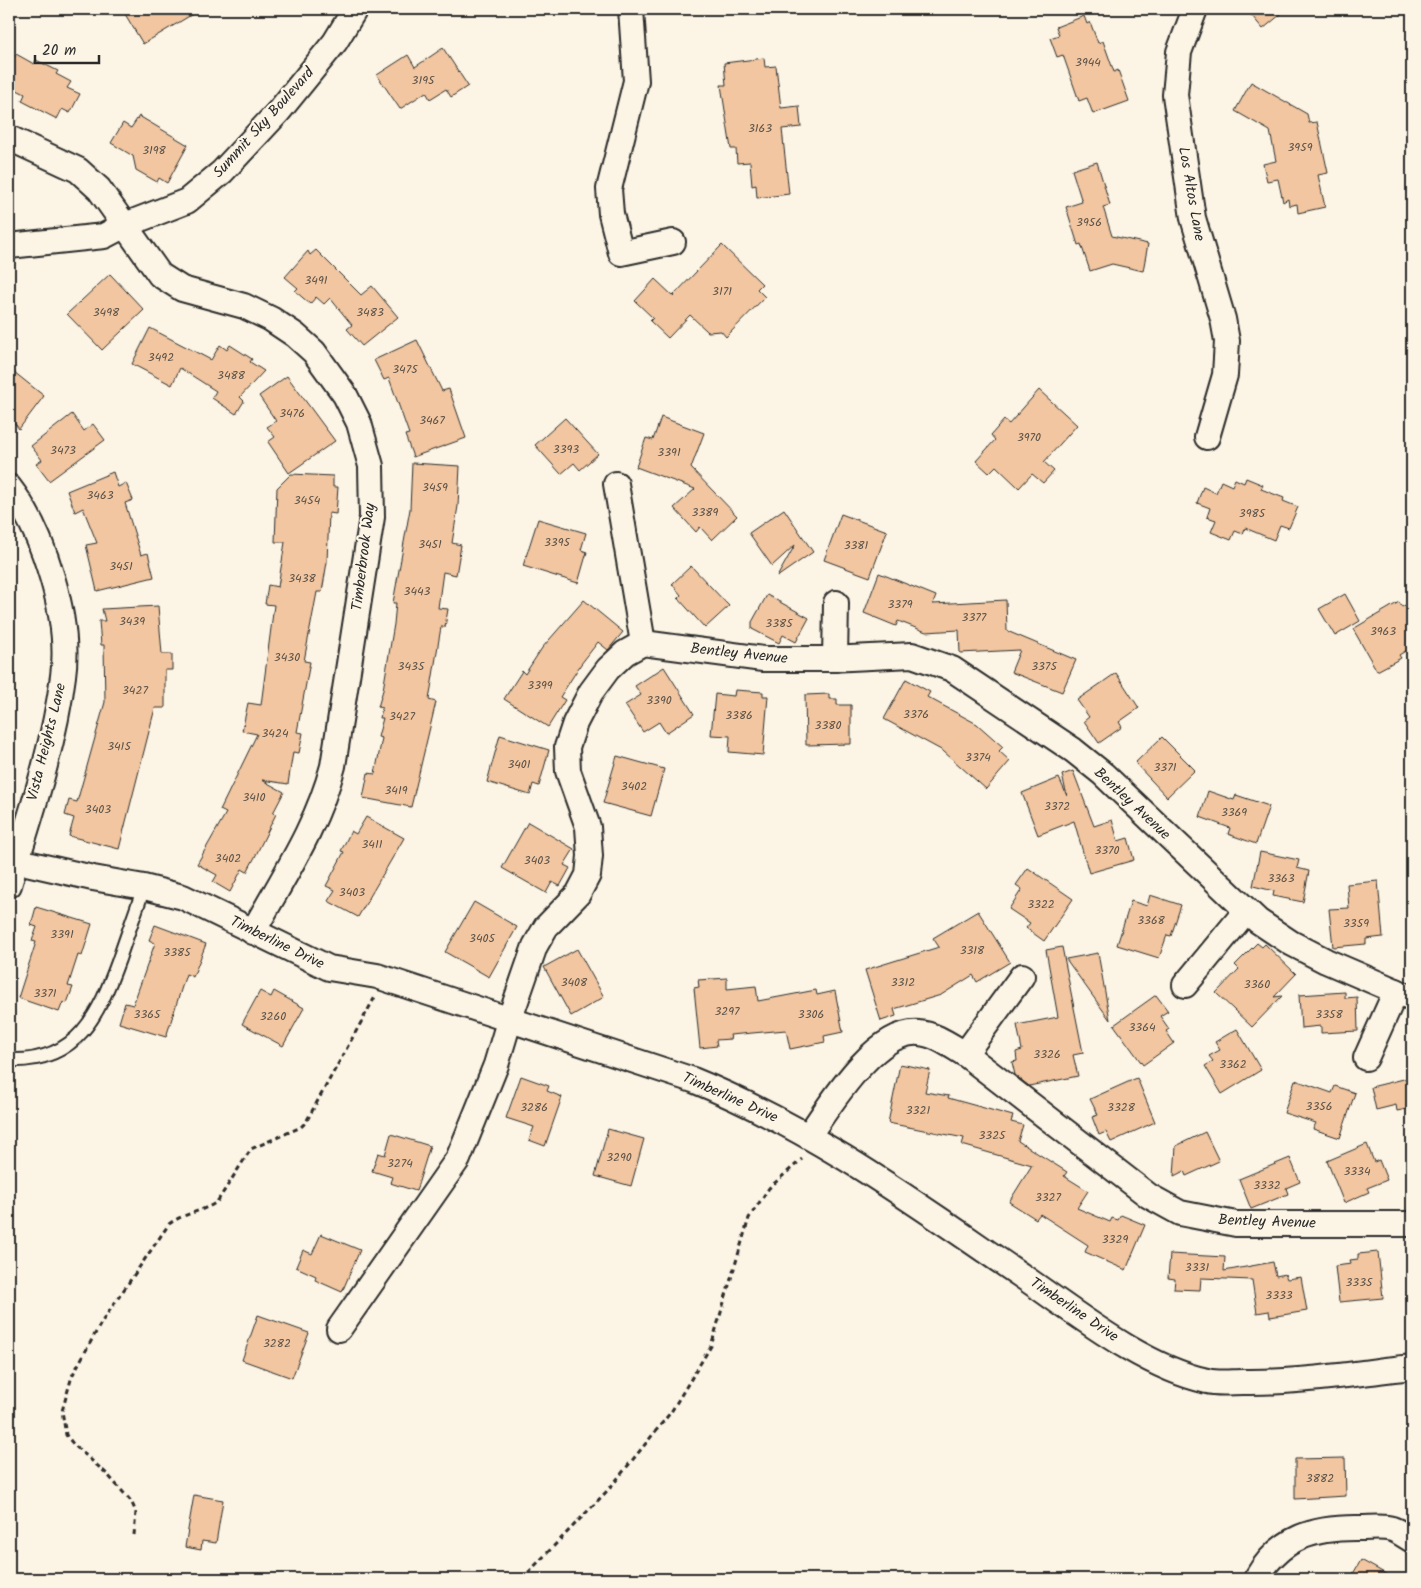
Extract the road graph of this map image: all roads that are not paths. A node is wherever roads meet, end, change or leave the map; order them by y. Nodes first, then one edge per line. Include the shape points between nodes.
1 (354, 9) edge
2 (631, 9) edge
3 (1195, 9) edge
4 (9, 138) edge
5 (125, 225) junction
6 (674, 242) dead end
7 (9, 246) edge
8 (1207, 437) dead end
9 (616, 484) dead end
10 (9, 488) edge
11 (836, 602) dead end
12 (643, 643) junction
13 (835, 658) junction
14 (12, 860) edge
15 (9, 885) edge
16 (144, 887) junction
17 (1246, 911) junction
18 (253, 932) junction
19 (1022, 976) dead end
20 (1185, 985) dead end
21 (1404, 994) edge
22 (510, 1018) junction
23 (965, 1054) junction
24 (1366, 1058) dead end
25 (9, 1060) edge
26 (816, 1139) junction
27 (1412, 1224) edge
28 (339, 1329) dead end
29 (1412, 1367) edge
30 (1412, 1540) edge
31 (1256, 1579) edge

1 - 5 street, Summit Sky Boulevard via 335,42 306,80 222,172 187,201
2 - 6 street via 636,81 610,182 611,214 621,253
3 - 8 street, Los Altos Lane via 1179,52 1175,95 1193,218 1227,342 1225,375
4 - 5 street via 78,170 99,189
5 - 7 street, Summit Sky Boulevard via 104,236
5 - 18 street, Timberbrook Way via 160,275 182,289 244,306 271,319 314,352 345,396 359,424 371,466 372,517 324,798 312,827
9 - 12 street
10 - 14 street, Vista Heights Lane via 23,506 46,556 61,618 64,674 51,740
11 - 13 street
12 - 13 street, Bentley Avenue via 763,659
12 - 22 street via 608,669 591,692 575,723 567,747 568,772 588,827 588,875 578,894 546,927 535,946
13 - 17 street, Bentley Avenue via 912,655 952,669 1073,750 1103,774
14 - 15 street, Vista Heights Lane
14 - 16 street, Timberline Drive
16 - 18 street, Timberline Drive via 182,897
16 - 25 lane via 104,1001 86,1028 74,1040 50,1053 20,1061
17 - 20 street
17 - 21 street, Bentley Avenue via 1291,943
18 - 22 street, Timberline Drive via 328,968 385,979
19 - 23 street
21 - 24 street
22 - 26 street, Timberline Drive via 693,1080 773,1115
22 - 28 street via 496,1065 458,1158
23 - 26 street, Bentley Avenue via 942,1040 919,1033 896,1038 878,1050 848,1079
23 - 27 street, Bentley Avenue via 1148,1196 1180,1213 1236,1224
26 - 29 street, Timberline Drive via 1154,1363 1208,1382 1278,1383
30 - 31 street via 1391,1528 1347,1527 1311,1531 1284,1545 1264,1564

